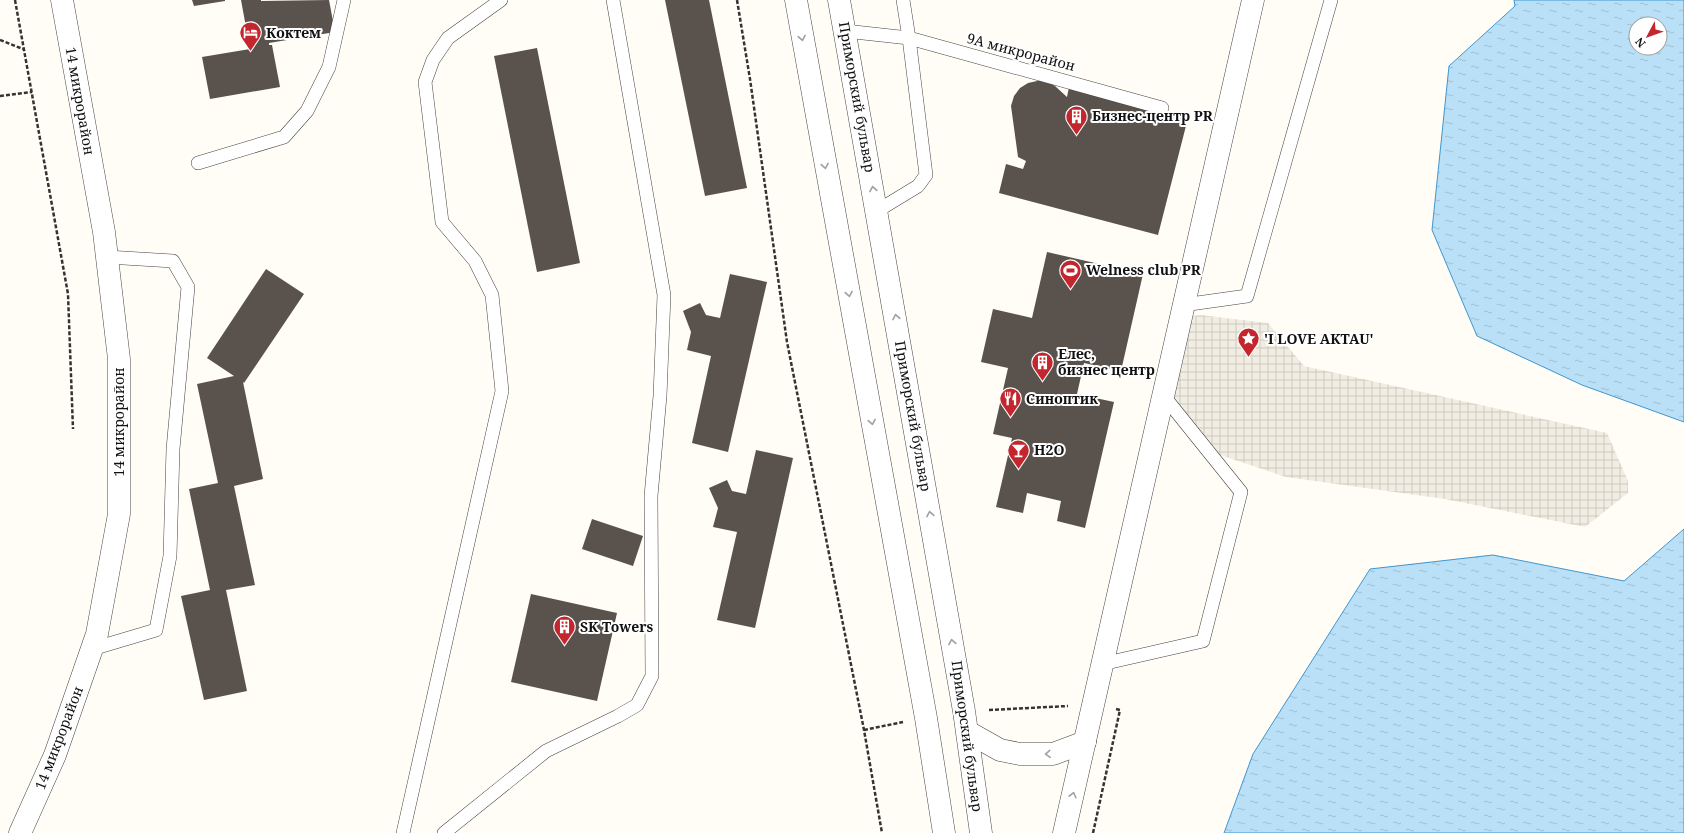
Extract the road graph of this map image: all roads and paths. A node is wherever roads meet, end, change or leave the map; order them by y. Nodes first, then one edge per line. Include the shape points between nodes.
1 (15, 0) edge
2 (62, 0) edge
3 (344, 0) edge
4 (501, 0) edge
5 (613, 0) edge
6 (736, 0) edge
7 (796, 0) edge
8 (840, 0) edge
9 (904, 0) edge
10 (1253, 0) edge
11 (1331, 0) edge
12 (845, 31) junction
13 (909, 38) junction
14 (0, 40) edge
15 (24, 49) junction
16 (32, 92) junction
17 (0, 96) edge
18 (1162, 108) dead end
19 (198, 163) dead end
20 (877, 211) junction
21 (107, 257) junction
22 (1183, 305) junction
23 (1163, 395) junction
24 (73, 429) dead end
25 (92, 649) junction
26 (1102, 664) junction
27 (968, 732) junction
28 (1085, 742) junction
29 (20, 833) edge
30 (403, 833) edge
31 (444, 833) edge
32 (882, 833) edge
33 (944, 833) edge
34 (981, 833) edge
35 (1064, 833) edge

1 - 15 path
2 - 21 street, 14 микрорайон
3 - 19 lane via 329,67 306,111 284,137
4 - 30 lane via 448,38 432,60 425,82 442,222 475,261 492,295 502,391
5 - 31 lane via 664,295 660,396 651,496 652,676 637,705 546,751
6 - 32 path via 750,78 788,342
7 -> 33 street via 926,718
8 - 12 street, Приморский бульвар
9 - 13 lane
10 - 22 street
11 - 22 lane via 1247,296
12 - 13 lane, 9А микрорайон
20 -> 12 street, Приморский бульвар
13 - 18 lane, 9А микрорайон
13 - 20 lane via 926,175 918,186
14 - 15 path
15 - 16 path
16 - 17 path
16 - 24 path via 68,294
27 -> 20 street, Приморский бульвар
21 - 25 street, 14 микрорайон via 119,359 119,514
21 - 25 lane via 173,261 188,287 173,449 170,556 156,630
22 - 23 street
23 - 26 street
23 - 26 lane via 1241,492 1203,641
25 - 29 street, 14 микрорайон via 55,755
26 - 28 street
28 -> 27 street via 1053,754 1020,754 1000,750
27 - 34 street, Приморский бульвар
35 -> 28 street

